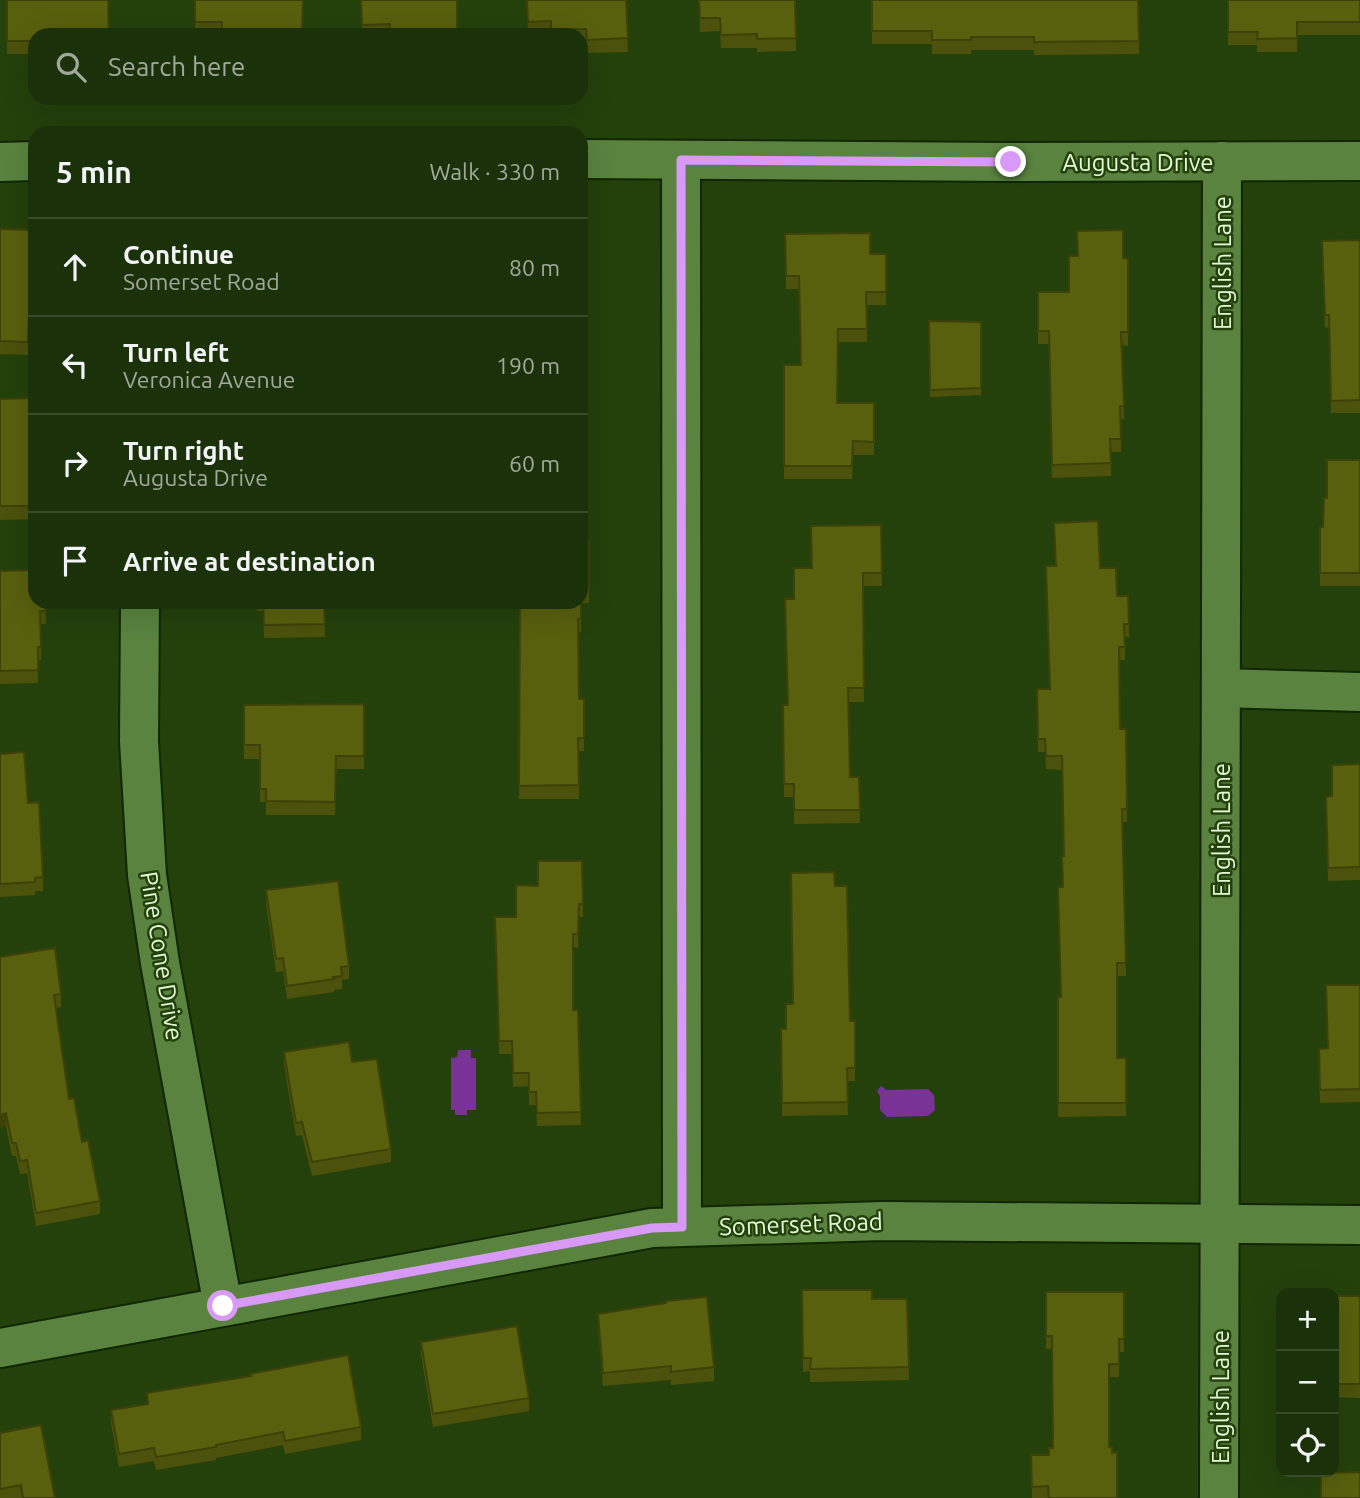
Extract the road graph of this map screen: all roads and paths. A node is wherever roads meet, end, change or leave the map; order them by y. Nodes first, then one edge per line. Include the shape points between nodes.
1 (588, 159) edge
2 (681, 160) junction
3 (28, 161) edge
4 (1222, 161) junction
5 (1360, 161) edge
6 (0, 162) edge
7 (140, 609) edge
8 (1221, 688) junction
9 (1360, 692) edge
10 (1220, 1224) junction
11 (1360, 1224) edge
12 (682, 1227) junction
13 (223, 1306) junction
14 (0, 1348) edge
15 (1219, 1498) edge

1 - 2 street, Augusta Drive
2 - 4 street, Augusta Drive
2 - 12 street
3 - 6 street
4 - 5 street, Augusta Drive
4 - 8 street, English Lane
7 - 13 street, Pine Cone Drive via 139,741 148,875
8 - 9 street
8 - 10 street, English Lane
10 - 11 street, Somerset Road
10 - 12 street, Somerset Road via 883,1221
10 - 15 street, English Lane
12 - 13 street, Somerset Road via 652,1228
13 - 14 street, Somerset Road

